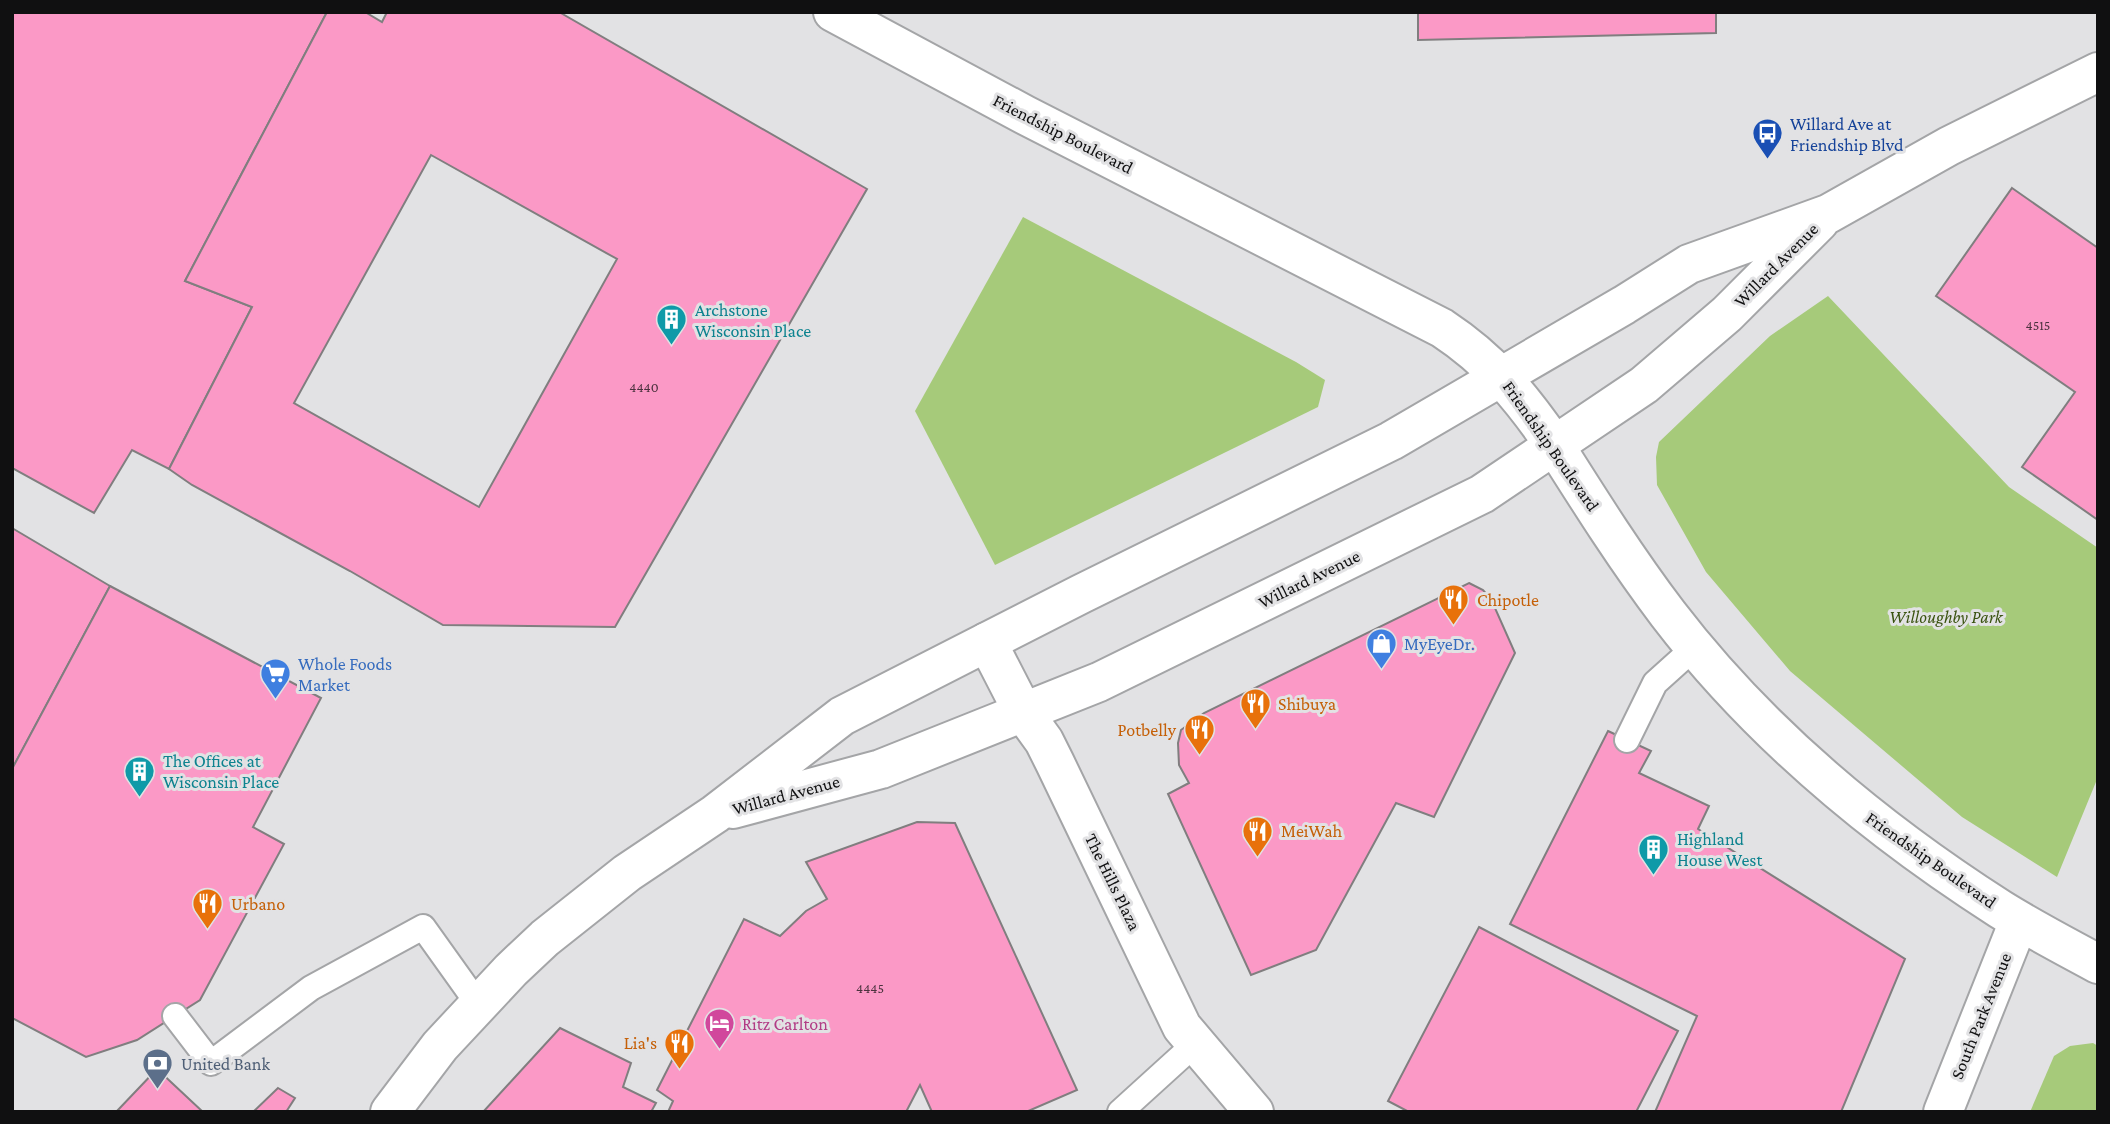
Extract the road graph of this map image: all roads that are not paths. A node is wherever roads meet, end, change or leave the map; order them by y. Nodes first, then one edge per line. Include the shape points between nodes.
1 (833, 12) edge
2 (2098, 72) edge
3 (1828, 214) junction
4 (1502, 376) junction
5 (1555, 446) junction
6 (987, 642) junction
7 (1695, 647) junction
8 (1023, 712) junction
9 (1627, 740) dead end
10 (715, 814) junction
11 (2019, 921) junction
12 (2098, 964) edge
13 (478, 1004) junction
14 (175, 1016) dead end
15 (1196, 1043) junction
16 (390, 1112) edge
17 (1120, 1112) edge
18 (1254, 1112) edge
19 (1943, 1112) edge

1 - 4 street, Friendship Boulevard via 1442,328
2 - 3 street, Willard Avenue via 1949,146
3 - 4 street, Willard Avenue via 1689,264
3 - 5 street, Willard Avenue via 1727,314 1644,385
4 - 5 street, Friendship Boulevard
4 - 6 street, Willard Avenue via 1391,441
5 - 7 street, Friendship Boulevard via 1645,582
5 - 8 street, Willard Avenue via 1482,494 1122,672
6 - 8 street, The Hills Plaza
6 - 10 street, Willard Avenue via 842,716
7 - 9 lane via 1655,683
7 - 11 street, Friendship Boulevard via 1758,716 1842,795 1886,831
8 - 10 street, Willard Avenue via 881,769
8 - 15 street, The Hills Plaza via 1050,752 1182,1027
10 - 13 street, Willard Avenue via 585,904
11 - 12 street, Friendship Boulevard
11 - 19 street, South Park Avenue
13 - 14 lane via 423,927 311,988 211,1063
13 - 16 street, Willard Avenue
15 - 17 lane
15 - 18 street, The Hills Plaza

